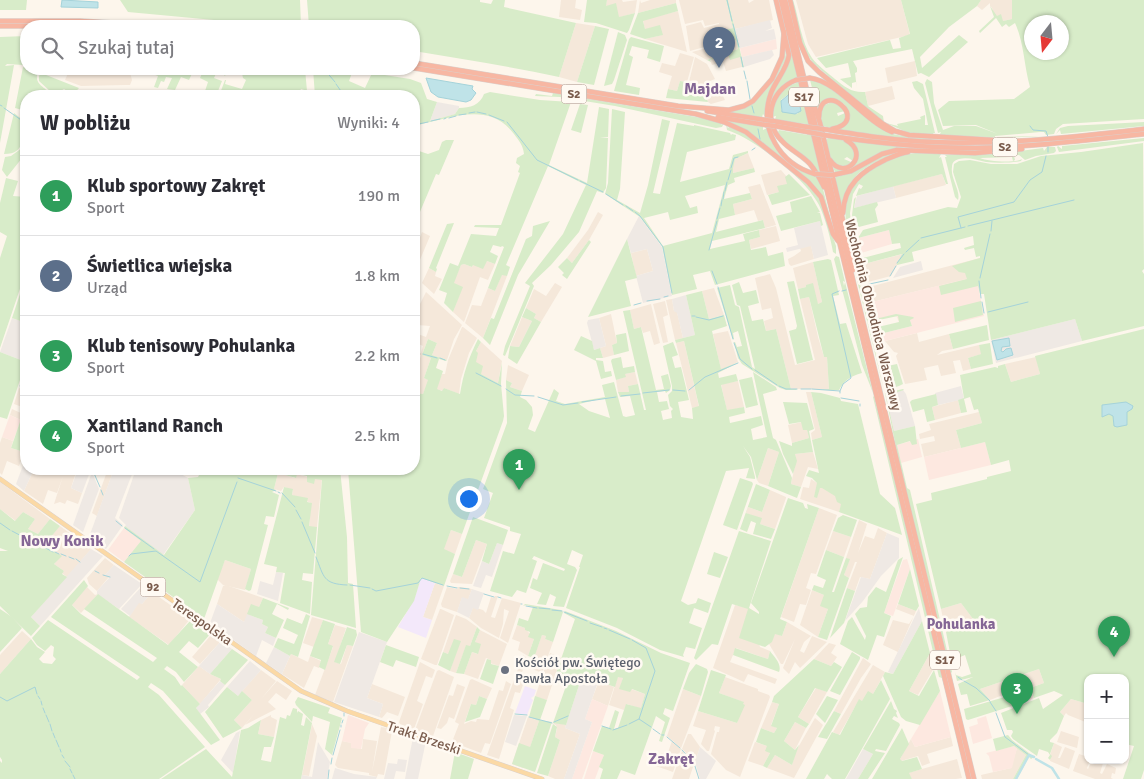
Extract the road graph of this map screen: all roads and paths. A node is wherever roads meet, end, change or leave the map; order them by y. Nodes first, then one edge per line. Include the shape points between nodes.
1 (776, 0) edge
2 (781, 0) edge
3 (785, 0) edge
4 (790, 0) edge
5 (0, 21) edge
6 (20, 21) edge
7 (0, 26) edge
8 (20, 26) edge
9 (784, 32) junction
10 (420, 64) edge
11 (420, 69) edge
12 (499, 79) junction
13 (726, 116) junction
14 (818, 124) junction
15 (1144, 129) edge
16 (824, 132) junction
17 (1144, 134) edge
18 (840, 137) junction
19 (932, 137) junction
20 (1029, 140) junction
21 (1058, 140) junction
22 (1045, 142) junction
23 (920, 151) junction
24 (827, 155) junction
25 (828, 194) junction
26 (844, 222) junction
27 (840, 244) junction
28 (854, 284) junction
29 (0, 479) edge
30 (907, 510) junction
31 (307, 694) joint
32 (542, 779) edge
33 (969, 779) edge
34 (974, 779) edge

1 - 9 highway
2 - 25 highway, S17
3 - 14 highway, S17
4 - 19 highway via 802,48 813,66 888,127 909,135
5 - 6 highway
7 - 8 highway
9 - 13 highway via 782,57 772,78 753,101
9 - 23 highway, bridge via 788,59 770,95 767,112 774,143 785,158 815,174 833,175 851,171 886,152
10 - 12 highway
11 - 12 highway
12 - 13 highway, S2
12 - 13 highway, S2 via 696,114
13 - 16 highway, S2, bridge
13 - 27 highway via 814,188 824,203 833,234
14 - 16 highway via 825,103 837,101 845,107 844,124
14 - 24 highway
14 - 28 highway, Wschodnia Obwodnica Warszawy / S17
15 - 21 highway, S2
16 - 18 highway, S2
16 - 20 highway, S2 via 923,142
17 - 21 highway, S2
18 - 22 highway, S2 via 937,147 992,148
18 - 24 highway via 854,146 857,152 855,162 840,168
19 - 20 highway
19 - 25 highway, bridge via 909,137 889,131 826,84 810,78 796,80 783,87 774,100 771,113 773,127 781,141 812,166
20 - 22 highway, S2
21 - 22 highway, S2
22 - 23 highway via 992,152
23 - 26 highway via 897,155 868,168 859,176 846,196
24 - 26 highway
25 - 27 highway, S17
26 - 28 highway
27 - 30 highway, Wschodnia Obwodnica Warszawy / S17
28 - 30 highway, Wschodnia Obwodnica Warszawy / S17
29 - 31 main road, Terespolska / 92
30 - 33 highway, S17
30 - 34 highway, S17
31 - 32 main road, Trakt Brzeski / 92

